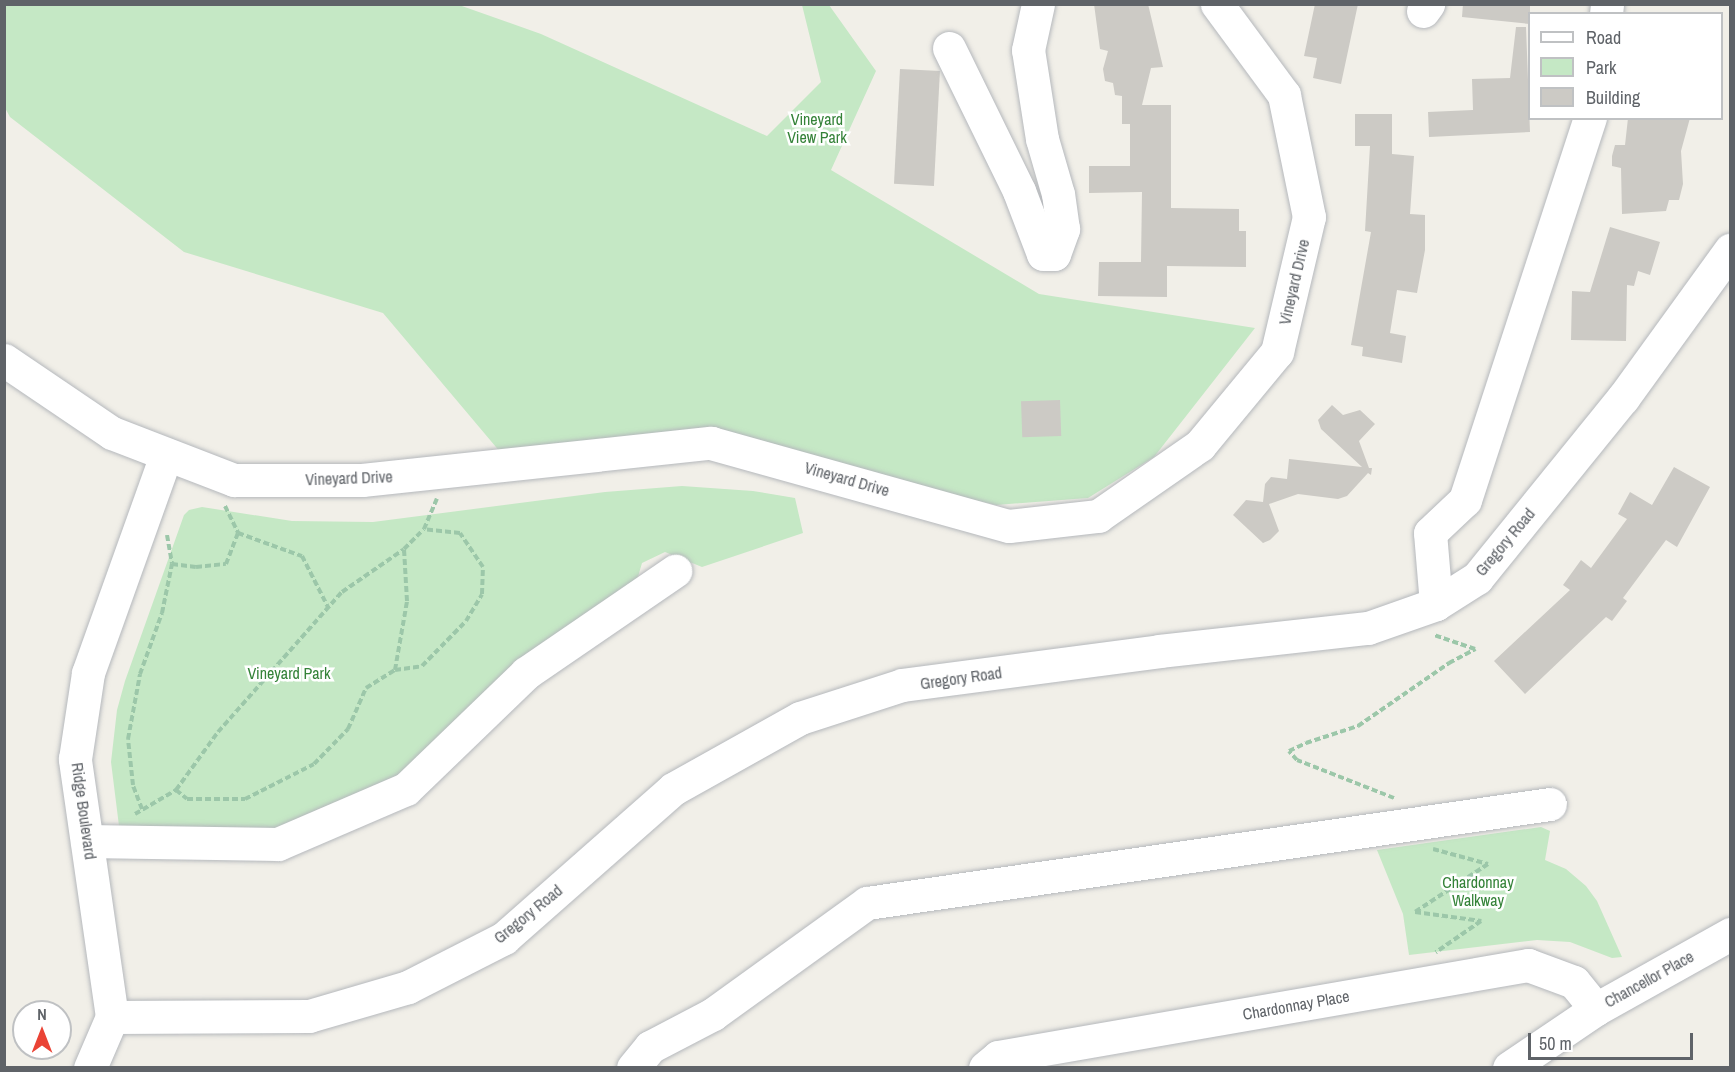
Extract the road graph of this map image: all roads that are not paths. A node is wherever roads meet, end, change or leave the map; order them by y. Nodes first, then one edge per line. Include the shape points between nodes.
1 (1038, 4) edge
2 (1217, 4) edge
3 (949, 48) dead end
4 (1589, 120) edge
5 (1731, 250) edge
6 (4, 360) edge
7 (166, 455) junction
8 (675, 571) dead end
9 (1423, 609) junction
10 (1550, 804) dead end
11 (87, 841) junction
12 (1731, 934) edge
13 (1596, 1009) junction
14 (112, 1017) junction
15 (90, 1068) edge
16 (633, 1068) edge
17 (985, 1068) edge
18 (1509, 1068) edge

1 - 3 street via 1028,50 1042,139 1062,217 1063,229 1054,254 1043,254 1019,191
2 - 7 street, Vineyard Drive via 1284,94 1309,217 1277,352 1200,445 1098,516 1009,526 711,443 362,480 234,480
4 - 9 street via 1465,500 1430,533
5 - 9 street, Gregory Road via 1623,399 1477,578
6 - 7 street, Vineyard Drive via 112,433
7 - 11 street, Ridge Boulevard via 88,673 75,759
8 - 11 street via 526,673 406,789 278,843
9 - 14 street, Gregory Road via 1368,628 1158,651 902,686 800,717 673,789 504,938 408,987 309,1016
10 - 16 street via 867,903 713,1014 650,1047
11 - 14 street, Ridge Boulevard
12 - 13 street, Chancellor Place
13 - 17 street, Chardonnay Place via 1574,982 1528,965 998,1057
13 - 18 street, Chancellor Place
14 - 15 street

